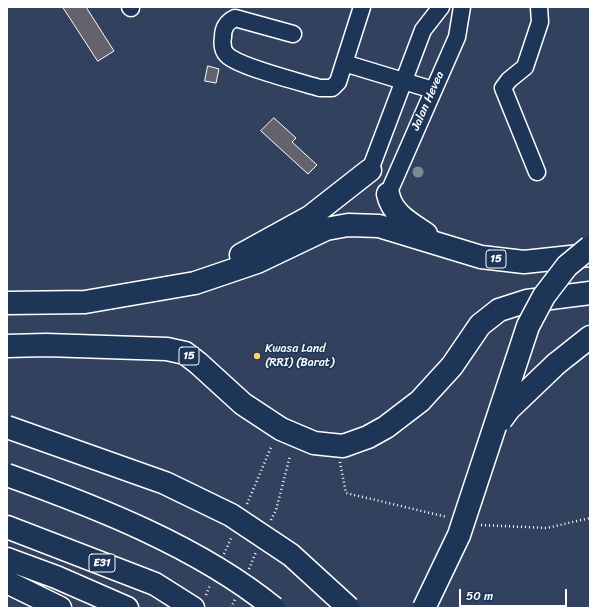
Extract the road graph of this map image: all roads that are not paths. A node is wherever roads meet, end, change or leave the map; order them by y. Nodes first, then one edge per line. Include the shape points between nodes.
1 (362, 7) edge
2 (441, 7) edge
3 (462, 7) edge
4 (539, 7) edge
5 (293, 34) dead end
6 (344, 63) junction
7 (404, 80) junction
8 (433, 90) junction
9 (370, 170) joint
10 (537, 172) dead end
11 (388, 194) joint
12 (441, 245) junction
13 (590, 247) edge
14 (590, 255) edge
15 (590, 293) edge
16 (85, 302) junction
17 (7, 303) edge
18 (590, 337) edge
19 (7, 346) edge
20 (7, 427) edge
21 (7, 475) edge
22 (7, 527) edge
23 (7, 559) edge
24 (7, 582) edge
25 (60, 608) edge
26 (127, 608) edge
27 (193, 608) edge
28 (274, 608) edge
29 (349, 608) edge
30 (424, 608) edge
31 (440, 608) edge

1 - 6 street
2 - 7 street via 423,30
3 - 8 street, Jalan Hevea via 458,37
4 - 10 street via 540,22 525,68 503,88
5 - 6 street via 235,18 228,22 223,31 222,45 226,54 240,63 320,88 332,88 338,82
6 - 7 street
7 - 8 street
7 - 9 street
8 - 11 street, Jalan Hevea
9 - 16 highway via 310,217 229,261
11 - 12 highway via 390,205 401,216
12 - 14 highway, 15 via 481,257 524,262
12 - 16 highway, 15 via 379,226 348,225 326,229 257,262 195,283
13 - 30 highway, bridge via 567,266 544,296 528,326 459,535
15 - 19 highway, 15 via 527,301 499,310 480,325 452,366 420,401 368,438 342,446 314,443 281,429 243,404 185,353 166,349
16 - 17 highway, 15
18 - 31 highway, bridge via 556,364 509,409 474,461 456,501 438,589
20 - 29 highway, bridge via 165,483 231,515 291,555
21 - 28 highway, bridge via 115,518 185,550 250,589
22 - 27 highway, E31 via 155,584
23 - 26 highway, E31 via 56,576
24 - 25 highway

